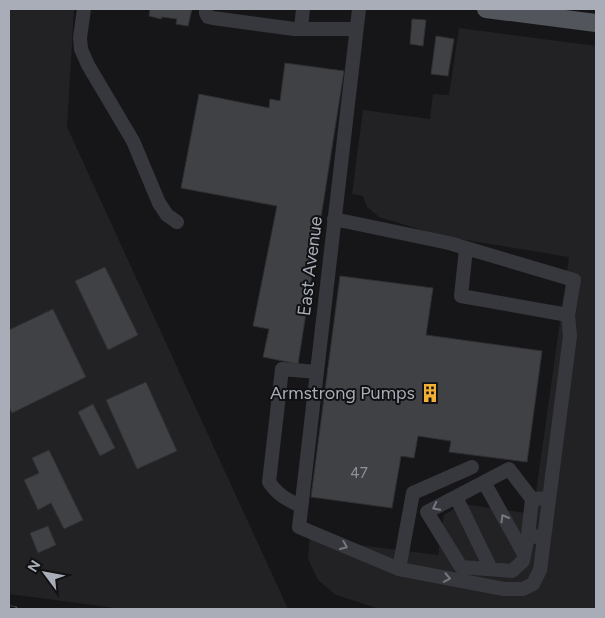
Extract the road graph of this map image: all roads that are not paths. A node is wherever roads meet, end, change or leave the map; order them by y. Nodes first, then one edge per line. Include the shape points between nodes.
1 (84, 9) edge
2 (206, 9) edge
3 (303, 9) edge
4 (358, 9) edge
5 (486, 9) edge
6 (515, 11) edge
7 (596, 24) edge
8 (301, 28) junction
9 (356, 28) junction
10 (334, 219) junction
11 (176, 222) dead end
12 (466, 248) junction
13 (568, 315) junction
14 (317, 372) junction
15 (472, 467) dead end
16 (484, 482) junction
17 (456, 497) junction
18 (549, 498) junction
19 (532, 499) junction
20 (301, 506) junction
21 (528, 535) junction
22 (544, 538) junction
23 (524, 554) junction
24 (399, 569) junction
25 (491, 569) junction

1 - 11 street via 80,38 84,57 133,141 159,203
2 - 8 street via 208,16 213,18
3 - 8 street
4 - 9 street, East Avenue
5 - 6 main road
6 - 7 main road
8 - 9 street
9 - 10 street, East Avenue
10 - 12 street
10 - 14 street, East Avenue
12 - 13 street via 574,280
12 - 13 street via 461,296
13 - 18 street via 570,336
14 - 20 street, East Avenue
14 - 20 street via 282,368 269,482 284,498
15 - 24 street via 413,493
16 - 17 street
16 - 19 street via 509,469
23 -> 16 street
17 - 25 street
17 -> 25 street via 427,512 461,567
18 - 19 street
18 - 22 street
19 - 21 street
20 -> 24 street, East Avenue via 299,527
21 - 22 street
21 - 23 street
24 -> 22 street via 504,589 523,589 533,584 540,570
23 - 25 street via 523,561 512,571

